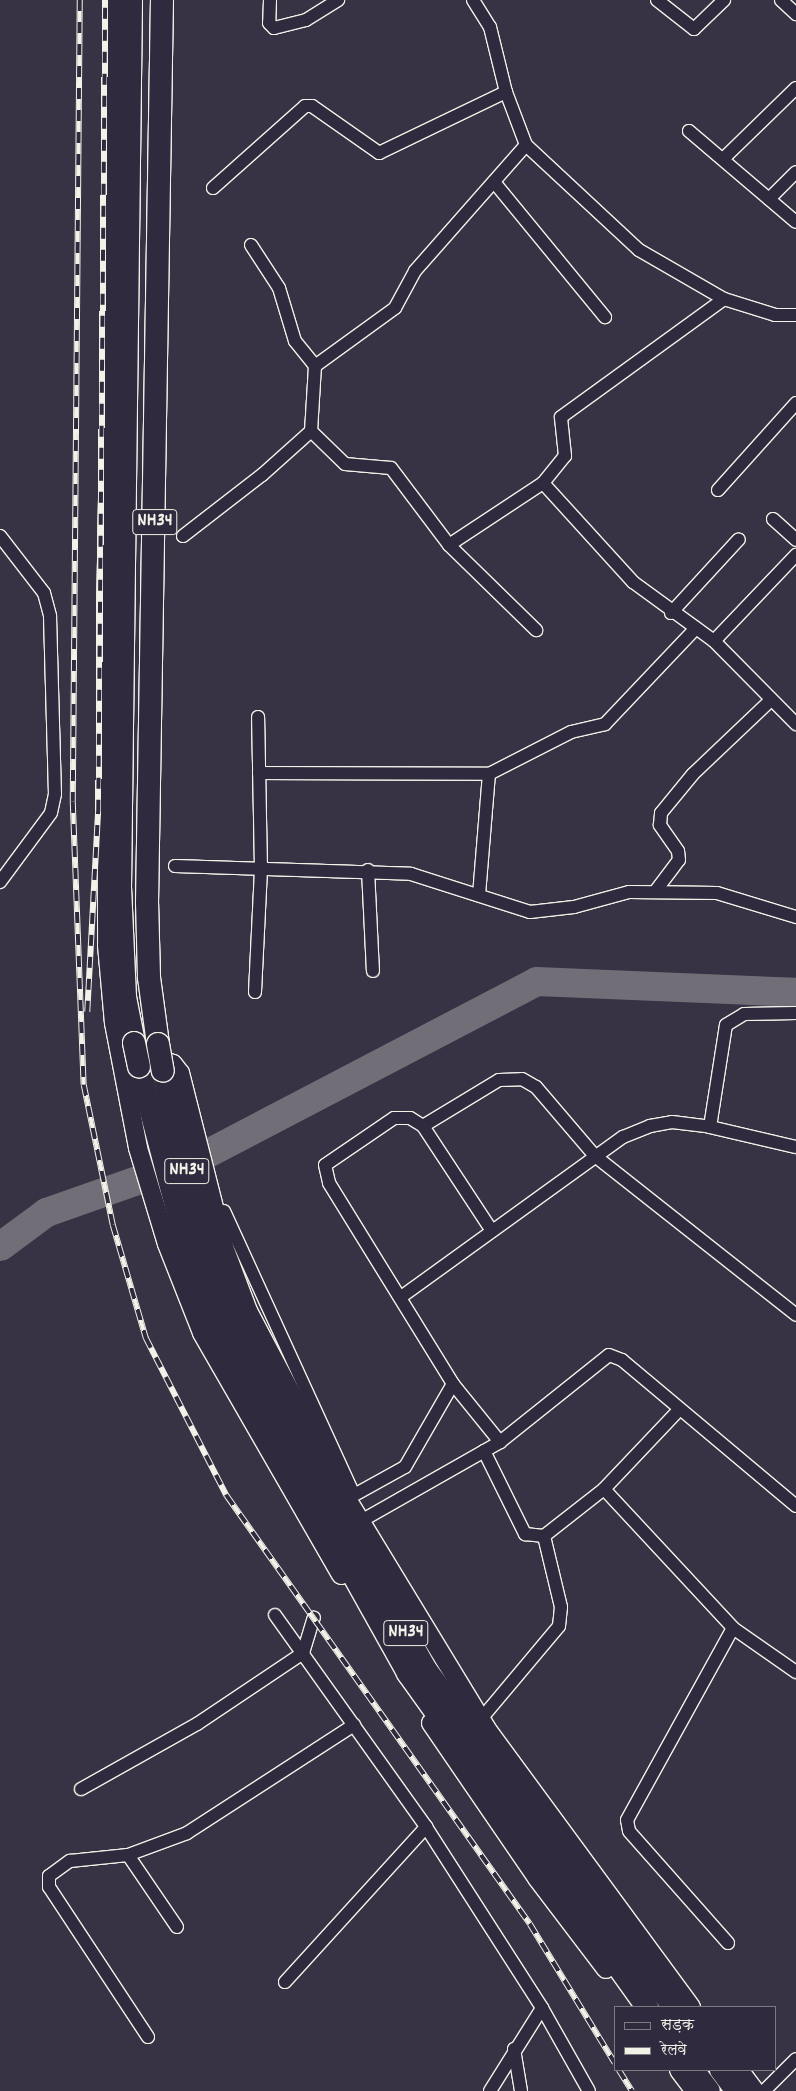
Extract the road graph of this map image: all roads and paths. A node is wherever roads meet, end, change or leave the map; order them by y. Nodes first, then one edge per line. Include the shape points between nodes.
1 (116, 0) edge
2 (131, 0) edge
3 (162, 0) edge
4 (270, 0) edge
5 (338, 0) edge
6 (473, 0) edge
7 (657, 0) edge
8 (724, 0) edge
9 (781, 0) edge
10 (796, 14) edge
11 (796, 88) edge
12 (506, 92) junction
13 (689, 131) dead end
14 (526, 145) junction
15 (723, 159) junction
16 (796, 172) edge
17 (494, 182) junction
18 (213, 188) dead end
19 (769, 199) junction
20 (796, 222) edge
21 (252, 245) dead end
22 (724, 299) junction
23 (796, 315) edge
24 (605, 317) dead end
25 (315, 366) junction
26 (796, 403) edge
27 (311, 430) junction
28 (543, 483) junction
29 (718, 490) dead end
30 (773, 519) dead end
31 (0, 536) edge
32 (183, 536) dead end
33 (740, 539) dead end
34 (796, 540) edge
35 (449, 545) junction
36 (796, 555) edge
37 (671, 613) junction
38 (696, 628) junction
39 (536, 630) dead end
40 (714, 642) junction
41 (771, 700) junction
42 (258, 717) dead end
43 (796, 724) edge
44 (259, 773) junction
45 (489, 774) junction
46 (175, 866) dead end
47 (261, 869) junction
48 (368, 870) junction
49 (0, 882) edge
50 (657, 889) junction
51 (479, 895) junction
52 (796, 917) edge
53 (373, 971) dead end
54 (255, 992) dead end
55 (796, 1013) edge
56 (131, 1055) junction
57 (175, 1125) junction
58 (423, 1126) junction
59 (710, 1127) junction
60 (796, 1147) edge
61 (595, 1156) junction
62 (205, 1218) junction
63 (492, 1231) junction
64 (401, 1297) junction
65 (796, 1315) edge
66 (453, 1384) junction
67 (680, 1409) junction
68 (500, 1442) junction
69 (484, 1451) junction
70 (604, 1488) junction
71 (350, 1497) junction
72 (796, 1506) edge
73 (361, 1521) junction
74 (544, 1536) junction
75 (275, 1615) dead end
76 (314, 1618) dead end
77 (733, 1628) junction
78 (303, 1653) junction
79 (796, 1672) edge
80 (481, 1720) junction
81 (354, 1725) junction
82 (81, 1789) dead end
83 (426, 1827) junction
84 (128, 1854) junction
85 (177, 1927) dead end
86 (728, 1943) dead end
87 (285, 1982) dead end
88 (634, 2006) edge
89 (646, 2006) edge
90 (673, 2006) edge
91 (690, 2006) edge
92 (542, 2008) junction
93 (148, 2037) dead end
94 (514, 2049) junction
95 (796, 2058) edge
96 (680, 2071) edge
97 (694, 2071) edge
98 (722, 2071) edge
99 (739, 2071) edge
100 (490, 2091) edge
101 (521, 2091) edge
102 (589, 2091) edge
103 (695, 2091) edge
104 (709, 2091) edge
105 (737, 2091) edge
106 (755, 2091) edge
107 (764, 2091) edge

1 - 56 street via 107,945
2 - 56 highway, NH34 via 120,888
3 - 57 highway, NH34, bridge via 147,903 149,976 158,1044
4 - 5 street via 268,23 274,28 306,20
6 - 12 street via 490,27
7 - 8 street via 694,29
9 - 10 street
11 - 15 street
12 - 14 street
12 - 18 street via 380,153 312,106 305,106
13 - 15 street
14 - 17 street
14 - 22 street via 640,250
15 - 19 street
16 - 19 street
17 - 24 street
17 - 25 street via 416,270 395,308
19 - 20 street
21 - 25 street via 278,288 295,342
22 - 23 street via 774,316
22 - 28 street via 560,417 565,456
25 - 27 street
26 - 29 street
27 - 32 street via 262,476
27 - 35 street via 345,464 391,468
28 - 35 street
28 - 37 street via 633,582
30 - 34 street
31 - 49 street via 44,593 50,616 55,794 51,813
33 - 37 street
35 - 39 street
36 - 40 street
37 - 38 street
38 - 40 street
38 - 45 street via 605,724 571,732
40 - 41 street
41 - 43 street
41 - 50 street via 693,774 661,813 660,825 678,851 679,860
42 - 44 street
44 - 45 street
44 - 47 street
45 - 51 street
46 - 47 street
47 - 48 street
47 - 54 street
48 - 51 street via 418,876
48 - 53 street
50 - 51 street via 530,912
50 - 52 street via 717,893
55 - 59 street via 744,1014 726,1025
56 - 57 highway, NH34
56 - 57 street via 154,1056 173,1064
56 - 88 street via 138,1148 202,1333 411,1694 537,1878
57 - 62 highway, NH34
58 - 61 street via 499,1080 522,1079 536,1088
58 - 63 street
58 - 64 street via 410,1118 394,1118 325,1165 329,1183
59 - 60 street
59 - 61 street via 672,1122 650,1126
61 - 63 street
61 - 65 street
62 - 71 street via 248,1311
62 - 89 highway, NH34 via 216,1329 403,1664
62 - 90 highway, NH34 via 235,1319 426,1670
63 - 64 street
64 - 66 street
66 - 68 street
66 - 71 street via 405,1467
67 - 68 street via 622,1360 609,1355
67 - 70 street
67 - 72 street
68 - 69 street
69 - 73 street
69 - 74 street via 525,1534
70 - 74 street
70 - 77 street
71 - 73 street
73 - 80 street
74 - 80 street via 561,1607 559,1626
75 - 78 street
76 - 78 street
77 - 79 street
77 - 86 street via 627,1820 629,1831
78 - 81 street
78 - 82 street via 197,1724
80 - 91 street
81 - 83 street
81 - 84 street via 222,1813 186,1833
83 - 87 street
83 - 92 street
84 - 85 street
84 - 93 street via 70,1861 53,1870 48,1882
92 - 94 street
92 - 102 street
94 - 100 street
94 - 101 street
95 - 107 street
96 - 103 street
97 - 104 highway
98 - 105 highway
99 - 106 street

